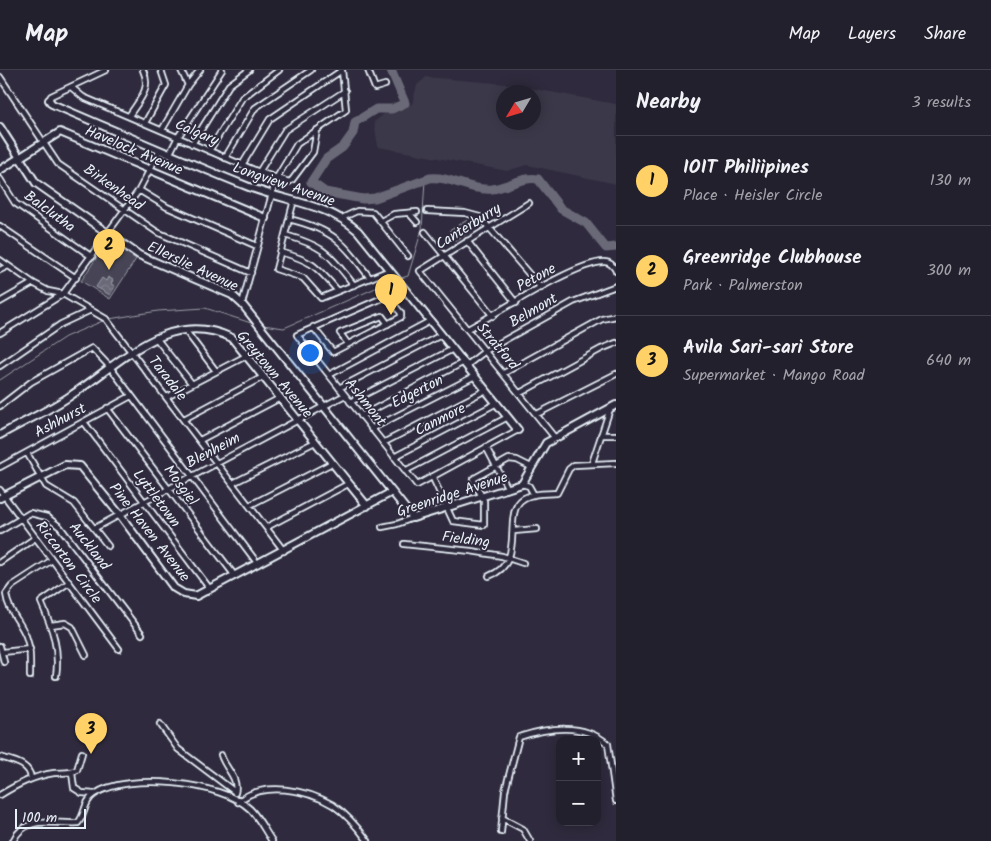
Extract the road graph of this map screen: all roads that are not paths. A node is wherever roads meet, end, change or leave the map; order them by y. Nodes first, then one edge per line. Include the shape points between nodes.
1 (106, 70) edge
2 (143, 70) edge
3 (162, 70) edge
4 (181, 70) edge
5 (200, 70) edge
6 (222, 70) edge
7 (249, 70) edge
8 (279, 70) edge
9 (311, 70) edge
10 (342, 70) edge
11 (368, 70) edge
12 (0, 77) edge
13 (188, 85) junction
14 (385, 85) dead end
15 (71, 87) junction
16 (345, 91) junction
17 (49, 100) joint
18 (129, 116) junction
19 (145, 123) junction
20 (0, 127) edge
21 (162, 130) junction
22 (317, 130) junction
23 (178, 137) junction
24 (44, 142) junction
25 (192, 144) junction
26 (160, 150) junction
27 (209, 151) junction
28 (170, 153) junction
29 (20, 158) junction
30 (225, 158) junction
31 (242, 165) junction
32 (0, 170) edge
33 (151, 171) junction
34 (259, 172) junction
35 (276, 178) junction
36 (0, 179) edge
37 (139, 190) junction
38 (272, 195) junction
39 (294, 200) junction
40 (529, 203) dead end
41 (124, 210) junction
42 (426, 211) dead end
43 (417, 212) dead end
44 (409, 213) junction
45 (265, 218) junction
46 (342, 218) junction
47 (289, 219) junction
48 (381, 222) junction
49 (417, 222) dead end
50 (0, 226) edge
51 (489, 227) junction
52 (425, 232) dead end
53 (108, 234) junction
54 (285, 236) junction
55 (467, 241) junction
56 (257, 246) junction
57 (280, 252) junction
58 (408, 256) dead end
59 (444, 256) junction
60 (92, 257) junction
61 (0, 260) edge
62 (8, 266) junction
63 (0, 270) edge
64 (390, 270) junction
65 (420, 271) joint
66 (616, 271) edge
67 (251, 272) junction
68 (76, 278) junction
69 (370, 278) junction
70 (33, 283) junction
71 (354, 285) junction
72 (616, 286) edge
73 (402, 287) junction
74 (541, 288) junction
75 (338, 292) junction
76 (63, 294) junction
77 (387, 296) junction
78 (0, 302) edge
79 (516, 303) junction
80 (242, 304) junction
81 (91, 310) junction
82 (493, 316) junction
83 (616, 316) edge
84 (430, 321) junction
85 (388, 324) junction
86 (314, 328) junction
87 (185, 330) junction
88 (468, 330) junction
89 (0, 333) edge
90 (441, 335) junction
91 (156, 338) junction
92 (616, 343) edge
93 (348, 344) junction
94 (453, 349) junction
95 (132, 351) junction
96 (486, 351) junction
97 (246, 356) junction
98 (465, 364) junction
99 (0, 366) edge
100 (110, 367) junction
101 (216, 371) junction
102 (504, 373) junction
103 (616, 374) edge
104 (329, 375) junction
105 (475, 376) junction
106 (263, 377) junction
107 (192, 384) junction
108 (339, 388) junction
109 (486, 390) junction
110 (520, 393) junction
111 (345, 395) junction
112 (131, 396) junction
113 (167, 397) junction
114 (280, 398) junction
115 (350, 402) junction
116 (497, 403) junction
117 (0, 406) edge
118 (323, 407) junction
119 (613, 407) edge
120 (108, 408) junction
121 (538, 414) junction
122 (361, 416) junction
123 (508, 417) junction
124 (184, 419) junction
125 (298, 420) junction
126 (84, 422) junction
127 (371, 429) junction
128 (518, 430) joint
129 (0, 435) edge
130 (601, 435) junction
131 (616, 435) edge
132 (555, 438) junction
133 (200, 440) junction
134 (314, 442) junction
135 (383, 443) junction
136 (486, 447) junction
137 (26, 453) junction
138 (394, 457) junction
139 (217, 462) junction
140 (332, 463) junction
141 (592, 463) junction
142 (616, 463) edge
143 (496, 466) junction
144 (0, 467) edge
145 (531, 467) junction
146 (405, 471) junction
147 (192, 475) junction
148 (432, 476) junction
149 (40, 477) junction
150 (233, 483) junction
151 (348, 484) junction
152 (522, 484) junction
153 (168, 488) junction
154 (508, 489) junction
155 (392, 492) junction
156 (1, 495) edge
157 (534, 495) junction
158 (482, 496) junction
159 (144, 501) junction
160 (250, 505) junction
161 (366, 506) junction
162 (447, 506) junction
163 (120, 515) junction
164 (413, 518) junction
165 (20, 519) junction
166 (266, 527) junction
167 (382, 527) dead end
168 (95, 528) junction
169 (537, 529) dead end
170 (0, 531) edge
171 (514, 532) junction
172 (35, 538) junction
173 (404, 544) dead end
174 (108, 546) dead end
175 (284, 551) junction
176 (508, 559) junction
177 (52, 560) junction
178 (0, 562) edge
179 (523, 563) dead end
180 (258, 564) junction
181 (234, 576) junction
182 (489, 576) dead end
183 (68, 583) junction
184 (210, 589) junction
185 (51, 625) junction
186 (142, 634) dead end
187 (0, 646) edge
188 (118, 648) dead end
189 (30, 649) junction
190 (3, 652) junction
191 (86, 655) dead end
192 (4, 662) dead end
193 (30, 676) dead end
194 (56, 676) dead end
195 (160, 724) dead end
196 (82, 754) dead end
197 (221, 754) dead end
198 (0, 757) edge
199 (72, 773) junction
200 (31, 778) junction
201 (235, 792) junction
202 (94, 794) junction
203 (0, 795) edge
204 (233, 799) junction
205 (616, 801) edge
206 (238, 802) junction
207 (502, 818) junction
208 (501, 832) dead end
209 (13, 841) edge
210 (272, 841) edge
211 (368, 841) edge
212 (530, 841) edge

1 - 15 street
2 - 18 street via 147,87
3 - 19 street via 166,85
4 - 13 street
5 - 13 street
6 - 23 street
7 - 25 street via 230,84
8 - 27 street via 242,98
9 - 30 street via 255,108
10 - 16 street
10 - 31 street via 270,119
11 - 14 street via 375,88
12 - 24 street, Birkenhead
13 - 21 street
15 - 17 street
15 - 18 street, Calgary via 83,97
16 - 22 street via 346,110
16 - 34 street via 285,130
17 - 26 street, Longview Avenue
18 - 19 street, Calgary
19 - 21 street, Calgary
20 - 29 street, Ellerslie Avenue
21 - 23 street, Calgary
22 - 35 street via 297,144
22 - 35 street via 313,152 292,180
23 - 25 street, Calgary
23 - 28 street
24 - 29 street, Havelock Avenue
24 - 33 street, Havelock Avenue via 60,132
24 - 41 street, Birkenhead via 58,164
25 - 27 street, Calgary
26 - 28 street, Longview Avenue
26 - 33 street
27 - 30 street, Calgary
28 - 38 street, Longview Avenue
29 - 32 street, Havelock Avenue
29 - 53 street, Ellerslie Avenue via 36,183
30 - 31 street, Calgary
31 - 34 street, Calgary
33 - 37 street
33 - 45 street, Havelock Avenue
34 - 35 street, Calgary
35 - 38 street
36 - 60 street, Balclutha via 15,202
37 - 41 street
37 - 56 street via 167,207
38 - 39 street, Longview Avenue
38 - 45 street
39 - 46 street, Longview Avenue
39 - 47 street
40 - 51 street, Canterburry
41 - 53 street
41 - 67 street, Birkenhead via 157,232
42 - 51 street via 475,214
43 - 44 street
44 - 48 street via 394,214
44 - 49 street
45 - 56 street
46 - 48 street via 357,211 369,211
46 - 64 street, Longview Avenue
47 - 54 street
47 - 69 street via 331,234
48 - 58 street
50 - 68 street
51 - 55 street, Canterburry
51 - 74 street
52 - 59 street
53 - 60 street
53 - 80 street, Ellerslie Avenue via 139,255 232,296
54 - 57 street
54 - 71 street via 319,246
55 - 59 street, Canterburry
55 - 79 street
56 - 67 street
57 - 75 street via 314,264
57 - 75 street via 276,269 303,278 320,298
59 - 65 street, Canterburry
59 - 82 street
60 - 68 street
61 - 62 street, Taradale
62 - 63 street
62 - 70 street, Taradale
64 - 69 street
64 - 73 street, Longview Avenue
65 - 88 street, Stratford
66 - 74 street, Petone via 612,264 606,262 579,268
67 - 80 street
68 - 76 street
69 - 71 street
70 - 76 street, Taradale
70 - 78 street
71 - 75 street
72 - 96 street, Belmont via 573,302
73 - 77 street
73 - 84 street, Longview Avenue
74 - 79 street, Petone
76 - 81 street, Taradale
76 - 89 street
77 - 85 street via 401,313 401,317
77 - 86 street
79 - 82 street, Petone
80 - 118 street, Ellerslie Avenue
81 - 95 street, Taradale via 106,319
81 - 99 street via 61,324
82 - 88 street, Petone
83 - 102 street via 602,319
84 - 90 street, Longview Avenue
84 - 104 street
85 - 93 street
85 - 93 street via 382,316 340,333
86 - 93 street via 333,352
86 - 104 street, Ashmont via 297,335
87 - 91 street, Greytown Avenue
87 - 97 street, Greytown Avenue via 206,328 219,332 232,338
87 - 101 street
88 - 96 street, Stratford
90 - 94 street, Longview Avenue
90 - 108 street
91 - 95 street, Greytown Avenue
91 - 107 street
92 - 110 street
94 - 98 street, Longview Avenue
94 - 115 street
95 - 100 street, Greytown Avenue
95 - 113 street, Taradale
96 - 98 street, Belmont
96 - 102 street, Stratford
97 - 101 street
97 - 106 street, Greytown Avenue
98 - 105 street, Longview Avenue
98 - 122 street, Belmont
100 - 112 street
100 - 117 street via 92,348 31,382
100 - 129 street, Greytown Avenue via 72,395
101 - 107 street
102 - 110 street, Stratford
103 - 121 street
104 - 108 street, Ashmont
105 - 109 street, Longview Avenue
105 - 127 street, Edgerton
106 - 114 street, Greytown Avenue
106 - 124 street
107 - 113 street
108 - 111 street, Ashmont
109 - 116 street, Longview Avenue
109 - 135 street
110 - 121 street, Stratford
111 - 115 street, Ashmont
111 - 118 street, Blenheim
112 - 120 street, Ashhurst
112 - 147 street
113 - 124 street, Taradale
114 - 125 street, Greytown Avenue
114 - 133 street
115 - 122 street, Ashmont
116 - 123 street, Longview Avenue
116 - 138 street, Canmore
118 - 125 street, Blenheim
118 - 155 street, Ellerslie Avenue
119 - 130 street
119 - 132 street, Greenridge Avenue
120 - 126 street, Ashhurst
120 - 153 street, Mosgiel
121 - 132 street, Stratford
122 - 127 street, Ashmont
123 - 128 street, Longview Avenue
123 - 146 street
124 - 133 street, Taradale
125 - 134 street, Greytown Avenue
125 - 139 street, Blenheim
126 - 137 street, Ashhurst
126 - 159 street, Lyttletown
127 - 135 street, Ashmont
128 - 136 street
130 - 131 street
130 - 141 street
132 - 145 street, Greenridge Avenue via 541,448
133 - 139 street, Taradale
134 - 140 street, Greytown Avenue
134 - 150 street
135 - 138 street, Ashmont
136 - 143 street
136 - 148 street
137 - 144 street, Ashhurst
137 - 149 street
138 - 146 street, Ashmont
139 - 147 street, Blenheim
139 - 150 street, Taradale
140 - 151 street, Greytown Avenue
140 - 160 street
141 - 142 street
141 - 157 street via 574,465 569,469 557,493
143 - 145 street via 513,459
143 - 154 street
143 - 158 street via 473,479
145 - 152 street, Greenridge Avenue
146 - 148 street, Ashmont via 416,485
147 - 153 street, Blenheim
147 - 180 street
148 - 162 street
149 - 156 street, Pine Haven Avenue
149 - 163 street, Pine Haven Avenue via 65,464 80,466
149 - 168 street via 46,486 74,503
150 - 160 street, Taradale
151 - 161 street, Greytown Avenue
151 - 166 street
152 - 154 street, Greenridge Avenue
152 - 157 street via 529,486
153 - 159 street, Blenheim
153 - 181 street, Mosgiel
154 - 158 street, Greenridge Avenue
155 - 161 street, Pine Haven Avenue
155 - 164 street, Ellerslie Avenue
156 - 165 street, Riccarton Circle
157 - 171 street via 522,499 514,508
158 - 162 street, Greenridge Avenue
158 - 162 street via 484,525 453,521
159 - 163 street, Blenheim
159 - 184 street, Lyttletown
160 - 166 street, Taradale
161 - 175 street, Pine Haven Avenue
162 - 164 street, Greenridge Avenue
163 - 168 street, Blenheim
163 - 184 street, Pine Haven Avenue via 174,588 196,596
164 - 167 street, Greenridge Avenue
165 - 170 street, Auckland
165 - 172 street, Riccarton Circle
165 - 186 street, Auckland via 30,513 47,517 60,527
166 - 175 street, Taradale
168 - 174 street
169 - 171 street
171 - 176 street
172 - 177 street, Riccarton Circle
172 - 178 street
173 - 176 street, Fielding via 471,551
175 - 180 street, Pine Haven Avenue
176 - 179 street, Fielding
176 - 182 street via 501,570
177 - 183 street, Riccarton Circle
177 - 189 street via 6,594 7,604 26,635
180 - 181 street, Pine Haven Avenue
181 - 184 street, Pine Haven Avenue
183 - 185 street via 41,602
183 - 188 street, Riccarton Circle
185 - 191 street via 65,623 72,627
185 - 194 street via 57,651
187 - 190 street
189 - 190 street
189 - 193 street
190 - 192 street
195 - 201 street via 178,749
196 - 199 street via 77,770
197 - 201 street via 235,780
198 - 200 street via 28,769
199 - 200 street
199 - 202 street via 74,788
200 - 203 street
201 - 204 street
202 - 204 street via 126,784 161,782 218,792
202 - 209 street via 86,802 78,823 36,823 18,831
204 - 206 street
205 - 207 street via 608,744 599,736 579,730 551,728 519,737 505,791
206 - 210 street via 250,809
206 - 211 street via 245,796 276,789 309,794 334,806
207 - 208 street
207 - 212 street via 523,829

